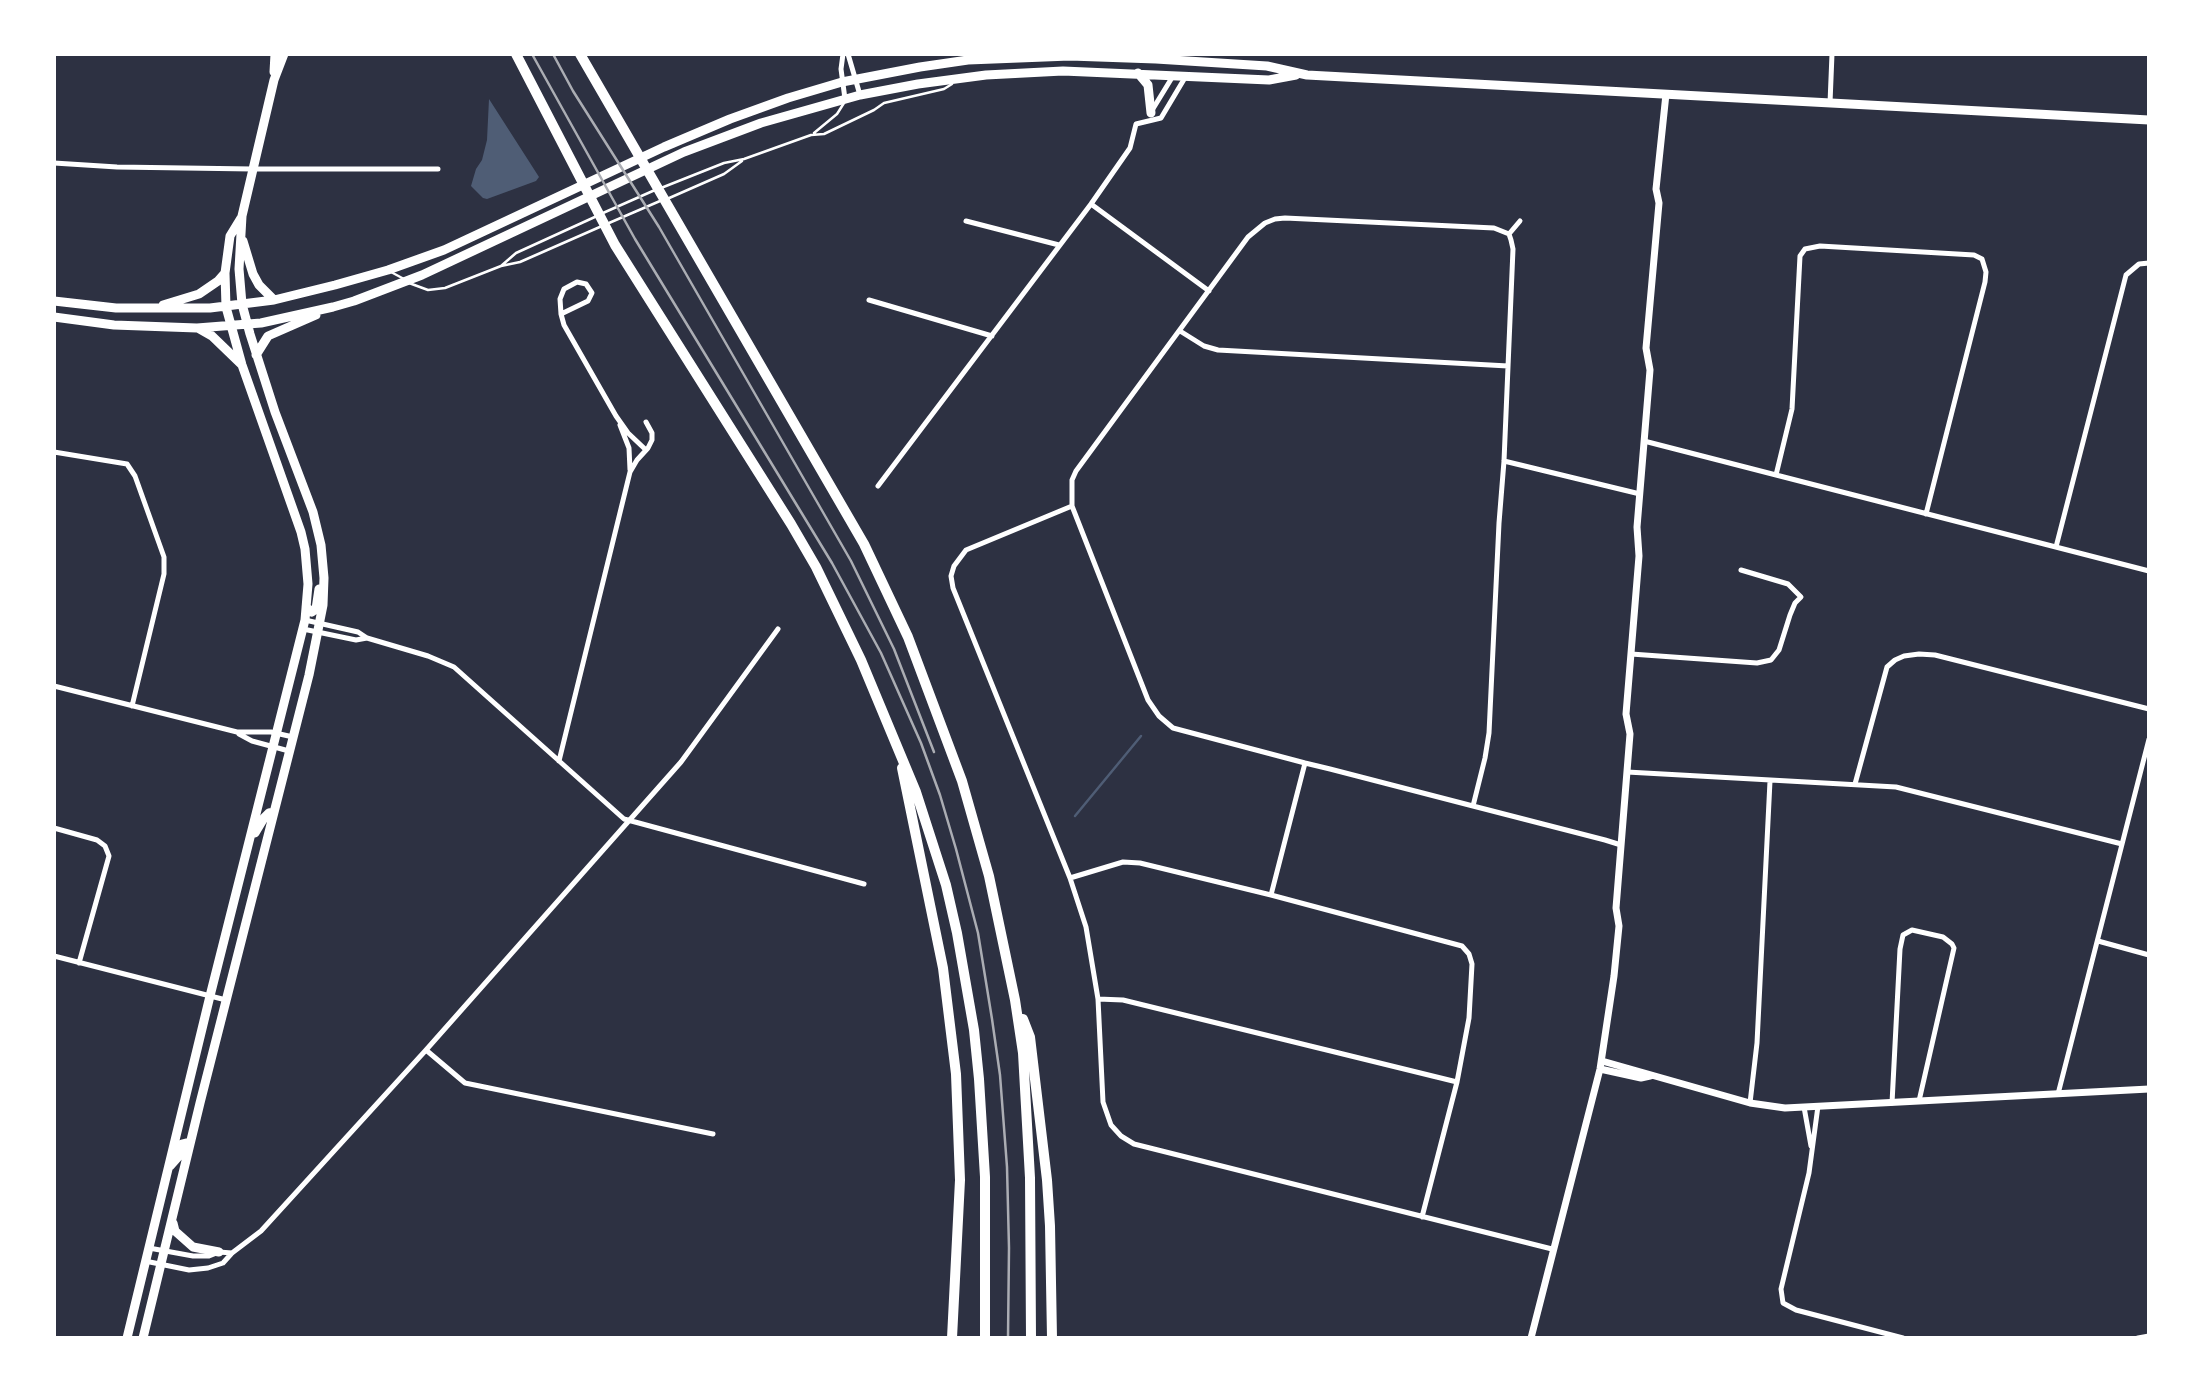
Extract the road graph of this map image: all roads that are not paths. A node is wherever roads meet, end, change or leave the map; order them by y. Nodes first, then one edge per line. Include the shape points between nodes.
1 (275, 54) edge
2 (284, 54) edge
3 (511, 54) edge
4 (516, 54) edge
5 (580, 54) edge
6 (845, 54) edge
7 (1211, 54) edge
8 (1832, 54) edge
9 (1179, 57) edge
10 (1192, 58) edge
11 (1218, 63) junction
12 (1138, 73) junction
13 (1298, 75) junction
14 (1173, 76) junction
15 (1186, 76) junction
16 (961, 78) junction
17 (274, 80) junction
18 (856, 80) junction
19 (842, 82) junction
20 (1666, 94) junction
21 (860, 95) junction
22 (845, 99) junction
23 (1829, 103) junction
24 (545, 111) junction
25 (1150, 117) junction
26 (2149, 120) edge
27 (811, 135) junction
28 (744, 159) junction
29 (54, 163) edge
30 (252, 169) junction
31 (439, 169) dead end
32 (1091, 204) junction
33 (242, 216) junction
34 (966, 221) dead end
35 (1520, 222) dead end
36 (1508, 234) junction
37 (241, 236) junction
38 (1059, 245) junction
39 (2149, 263) edge
40 (501, 266) junction
41 (388, 270) junction
42 (225, 273) junction
43 (407, 281) junction
44 (1209, 291) junction
45 (274, 300) junction
46 (869, 300) dead end
47 (54, 301) edge
48 (242, 304) junction
49 (226, 307) junction
50 (333, 307) junction
51 (151, 309) junction
52 (561, 314) junction
53 (54, 317) edge
54 (247, 325) junction
55 (232, 326) junction
56 (198, 328) junction
57 (1180, 331) junction
58 (992, 335) junction
59 (256, 355) junction
60 (242, 365) junction
61 (1508, 366) junction
62 (616, 416) junction
63 (646, 422) dead end
64 (1644, 441) junction
65 (646, 450) junction
66 (54, 452) edge
67 (1504, 461) junction
68 (630, 472) junction
69 (1776, 475) junction
70 (878, 486) dead end
71 (1640, 494) junction
72 (307, 495) junction
73 (290, 500) junction
74 (1072, 506) junction
75 (1926, 514) junction
76 (2056, 547) junction
77 (1741, 570) dead end
78 (2149, 570) edge
79 (324, 578) junction
80 (306, 607) junction
81 (304, 624) junction
82 (320, 627) junction
83 (778, 629) dead end
84 (367, 638) junction
85 (1631, 654) junction
86 (54, 685) edge
87 (132, 706) junction
88 (2149, 709) edge
89 (237, 732) junction
90 (277, 733) junction
91 (293, 737) junction
92 (2149, 739) edge
93 (897, 746) junction
94 (273, 747) junction
95 (289, 751) junction
96 (559, 761) junction
97 (1306, 763) junction
98 (1627, 772) junction
99 (1770, 780) junction
100 (1855, 784) junction
101 (1473, 806) junction
102 (274, 812) junction
103 (629, 822) junction
104 (54, 828) edge
105 (249, 843) junction
106 (2122, 844) junction
107 (1621, 845) junction
108 (1070, 878) junction
109 (864, 884) dead end
110 (1270, 895) junction
111 (2098, 941) junction
112 (2149, 955) edge
113 (54, 956) edge
114 (79, 963) junction
115 (210, 996) junction
116 (1098, 999) junction
117 (226, 1000) junction
118 (1015, 1000) junction
119 (426, 1050) junction
120 (1601, 1065) junction
121 (1457, 1082) junction
122 (2149, 1089) edge
123 (2059, 1094) junction
124 (1919, 1101) junction
125 (1750, 1103) junction
126 (1892, 1103) junction
127 (1804, 1107) junction
128 (1818, 1107) junction
129 (713, 1134) dead end
130 (190, 1142) junction
131 (1811, 1149) junction
132 (167, 1170) junction
133 (1422, 1217) junction
134 (172, 1218) junction
135 (148, 1248) junction
136 (1552, 1250) junction
137 (164, 1251) junction
138 (219, 1252) junction
139 (232, 1253) junction
140 (145, 1261) junction
141 (161, 1264) junction
142 (2149, 1336) edge
143 (127, 1338) edge
144 (143, 1338) edge
145 (953, 1338) edge
146 (985, 1338) edge
147 (1031, 1338) edge
148 (1052, 1338) edge
149 (1531, 1338) edge
150 (1903, 1338) edge
151 (2138, 1338) edge

1 - 17 main road
2 - 17 main road
3 - 24 highway
4 - 24 highway
5 - 118 highway via 887,590 928,687 973,817
6 - 18 street
6 - 19 street
7 - 11 main road
8 - 23 street
9 - 10 main road
9 - 14 main road
9 - 18 main road via 997,58
10 - 11 main road
10 - 15 main road
11 - 13 main road via 1267,66
12 - 14 main road
12 - 16 main road via 1063,71
12 - 25 main road via 1148,85
13 - 15 main road via 1269,80
13 - 20 main road
14 - 15 main road
14 - 25 street
15 - 25 street via 1161,118
16 - 21 main road
16 - 27 lane via 944,89 884,103 831,131
17 - 30 main road
18 - 19 main road
18 - 21 street
19 - 22 street
19 - 41 main road via 730,119 444,250
20 - 23 main road
20 - 64 street via 1656,189
21 - 22 main road
22 - 27 lane via 837,114
22 - 43 main road via 761,123 669,159
23 - 26 main road
24 - 93 highway via 615,245 816,567
25 - 32 street via 1136,124 1130,148
27 - 28 lane
28 - 40 lane via 724,174 520,262
28 - 40 lane via 679,179 516,253
29 - 30 street
30 - 31 street
30 - 33 main road
32 - 38 street
32 - 44 street
33 - 37 main road
33 - 42 main road via 230,236
34 - 38 street
35 - 36 street
36 - 44 street via 1494,228 1275,219 1248,237
36 - 61 street via 1513,249
37 - 45 main road via 253,274
37 - 48 main road
38 - 58 street
39 - 76 street via 2139,264 2126,275
40 - 43 lane via 445,288 428,290
41 - 43 lane
41 - 45 main road
42 - 49 main road
42 - 51 main road via 199,293
43 - 50 main road
44 - 57 street
45 - 48 main road
46 - 58 street
47 - 51 main road
48 - 49 main road
48 - 54 main road
49 - 51 main road
49 - 55 main road
50 - 54 main road
50 - 59 main road via 268,337
52 - 52 street via 564,289 578,282 586,284 592,293 588,301
52 - 62 street
53 - 56 main road
54 - 55 main road
54 - 59 main road
55 - 56 main road
55 - 60 main road
56 - 60 main road
57 - 61 street via 1218,350
57 - 74 street via 1076,471
58 - 70 street
59 - 72 main road
60 - 73 main road
61 - 67 street
62 - 65 street
62 - 68 street via 629,448
63 - 65 street via 652,440
64 - 69 street
64 - 71 street
65 - 68 street
66 - 87 street via 127,464 164,557 164,574
67 - 71 street
67 - 101 street via 1489,733
68 - 96 street
69 - 75 street
69 - 75 street via 1792,409 1800,256 1805,249 1820,246 1974,255 1982,259 1985,282
71 - 85 street
72 - 73 main road
72 - 79 main road via 321,545
73 - 80 main road via 305,548
74 - 97 street via 1158,716 1173,728
74 - 108 street via 966,550 951,576
75 - 76 street
76 - 78 street
77 - 85 street via 1788,584 1801,597 1771,660 1757,663
79 - 80 main road via 316,609 312,612
79 - 82 main road
80 - 81 main road
81 - 82 street
81 - 82 street
81 - 90 main road
82 - 84 street via 358,632
82 - 84 street via 356,640
82 - 91 main road
83 - 103 street via 681,762
84 - 96 street via 454,667
85 - 98 street
86 - 87 street
87 - 89 street
88 - 100 street via 1936,655 1904,656 1888,667
89 - 90 street
89 - 94 street
90 - 91 street
90 - 94 main road
91 - 95 main road
92 - 106 street
93 - 145 highway via 943,968 956,1074 960,1180
93 - 146 highway via 946,885 974,1030 985,1177
94 - 95 street
94 - 105 main road
95 - 102 main road
96 - 103 street
97 - 101 street
97 - 110 street
98 - 99 street
98 - 107 street
99 - 100 street
99 - 125 street
100 - 106 street via 1896,787
101 - 107 street
102 - 105 main road via 264,818
102 - 117 main road
103 - 109 street
103 - 119 street
104 - 114 street via 97,840 109,856
105 - 115 main road
106 - 111 street
107 - 120 street via 1618,939
108 - 110 street via 1123,862 1140,863
108 - 116 street via 1086,927
110 - 121 street via 1462,946 1472,964 1471,1004
111 - 112 street
111 - 123 street
113 - 114 street
114 - 115 street
115 - 117 street
115 - 132 main road
116 - 121 street via 1123,1000
116 - 133 street via 1102,1102 1121,1136 1134,1144
117 - 130 main road
118 - 147 highway via 1028,1129
118 - 148 highway via 1030,1037 1043,1137
119 - 129 street via 465,1083
119 - 139 street via 261,1231
120 - 125 street via 1644,1072
120 - 136 street
121 - 133 street
122 - 123 street
123 - 124 street
124 - 126 street
124 - 126 street via 1954,948 1943,937 1912,930 1901,940
125 - 127 street
126 - 128 street
127 - 128 street
127 - 131 street
128 - 131 street
130 - 132 main road via 182,1144
130 - 134 main road
131 - 150 street via 1781,1289 1783,1303
132 - 135 main road
133 - 136 street
134 - 137 main road
134 - 138 main road via 174,1231 182,1239
135 - 137 street
135 - 140 main road
136 - 149 street
137 - 138 street via 201,1257
137 - 141 main road
138 - 139 street
139 - 141 street via 223,1263 208,1268
140 - 141 street
140 - 143 main road
141 - 144 main road
142 - 151 street

